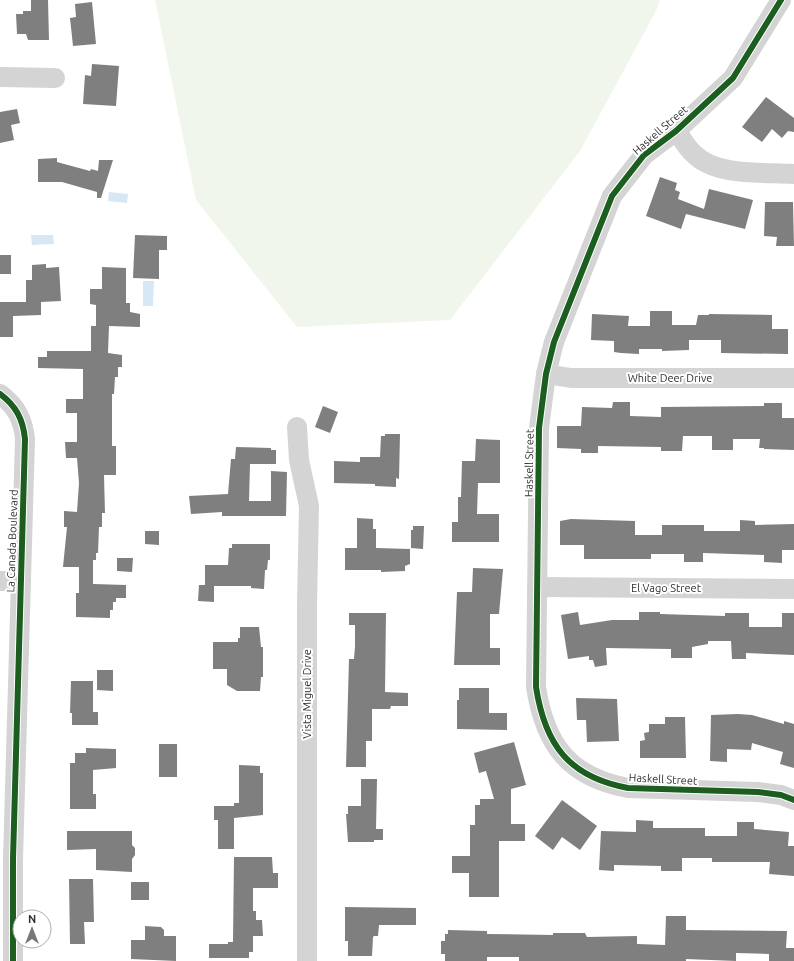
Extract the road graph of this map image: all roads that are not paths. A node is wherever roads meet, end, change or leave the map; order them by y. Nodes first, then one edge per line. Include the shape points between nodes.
1 (781, 0) edge
2 (0, 77) edge
3 (55, 78) dead end
4 (676, 131) junction
5 (794, 174) edge
6 (546, 374) junction
7 (794, 378) edge
8 (0, 394) edge
9 (297, 427) dead end
10 (0, 581) edge
11 (20, 581) junction
12 (537, 587) junction
13 (794, 589) edge
14 (794, 800) edge
15 (7, 859) edge
16 (13, 961) edge
17 (307, 961) edge

1 - 4 street, Haskell Street via 734,78
2 - 3 street
4 - 5 street via 693,154 712,167
4 - 6 street, Haskell Street via 644,154 612,196 554,342
6 - 7 street, White Deer Drive via 570,378
6 - 12 street, Haskell Street via 539,428
8 - 11 street, La Canada Boulevard via 19,413 25,433
9 - 17 street, Vista Miguel Drive via 299,460 309,506
10 - 11 street
11 - 15 street, La Canada Boulevard
12 - 13 street, El Vago Street
12 - 14 street, Haskell Street via 536,687 540,712 560,754 579,770 614,785 628,788 758,792 781,795
15 - 16 street, La Canada Boulevard

